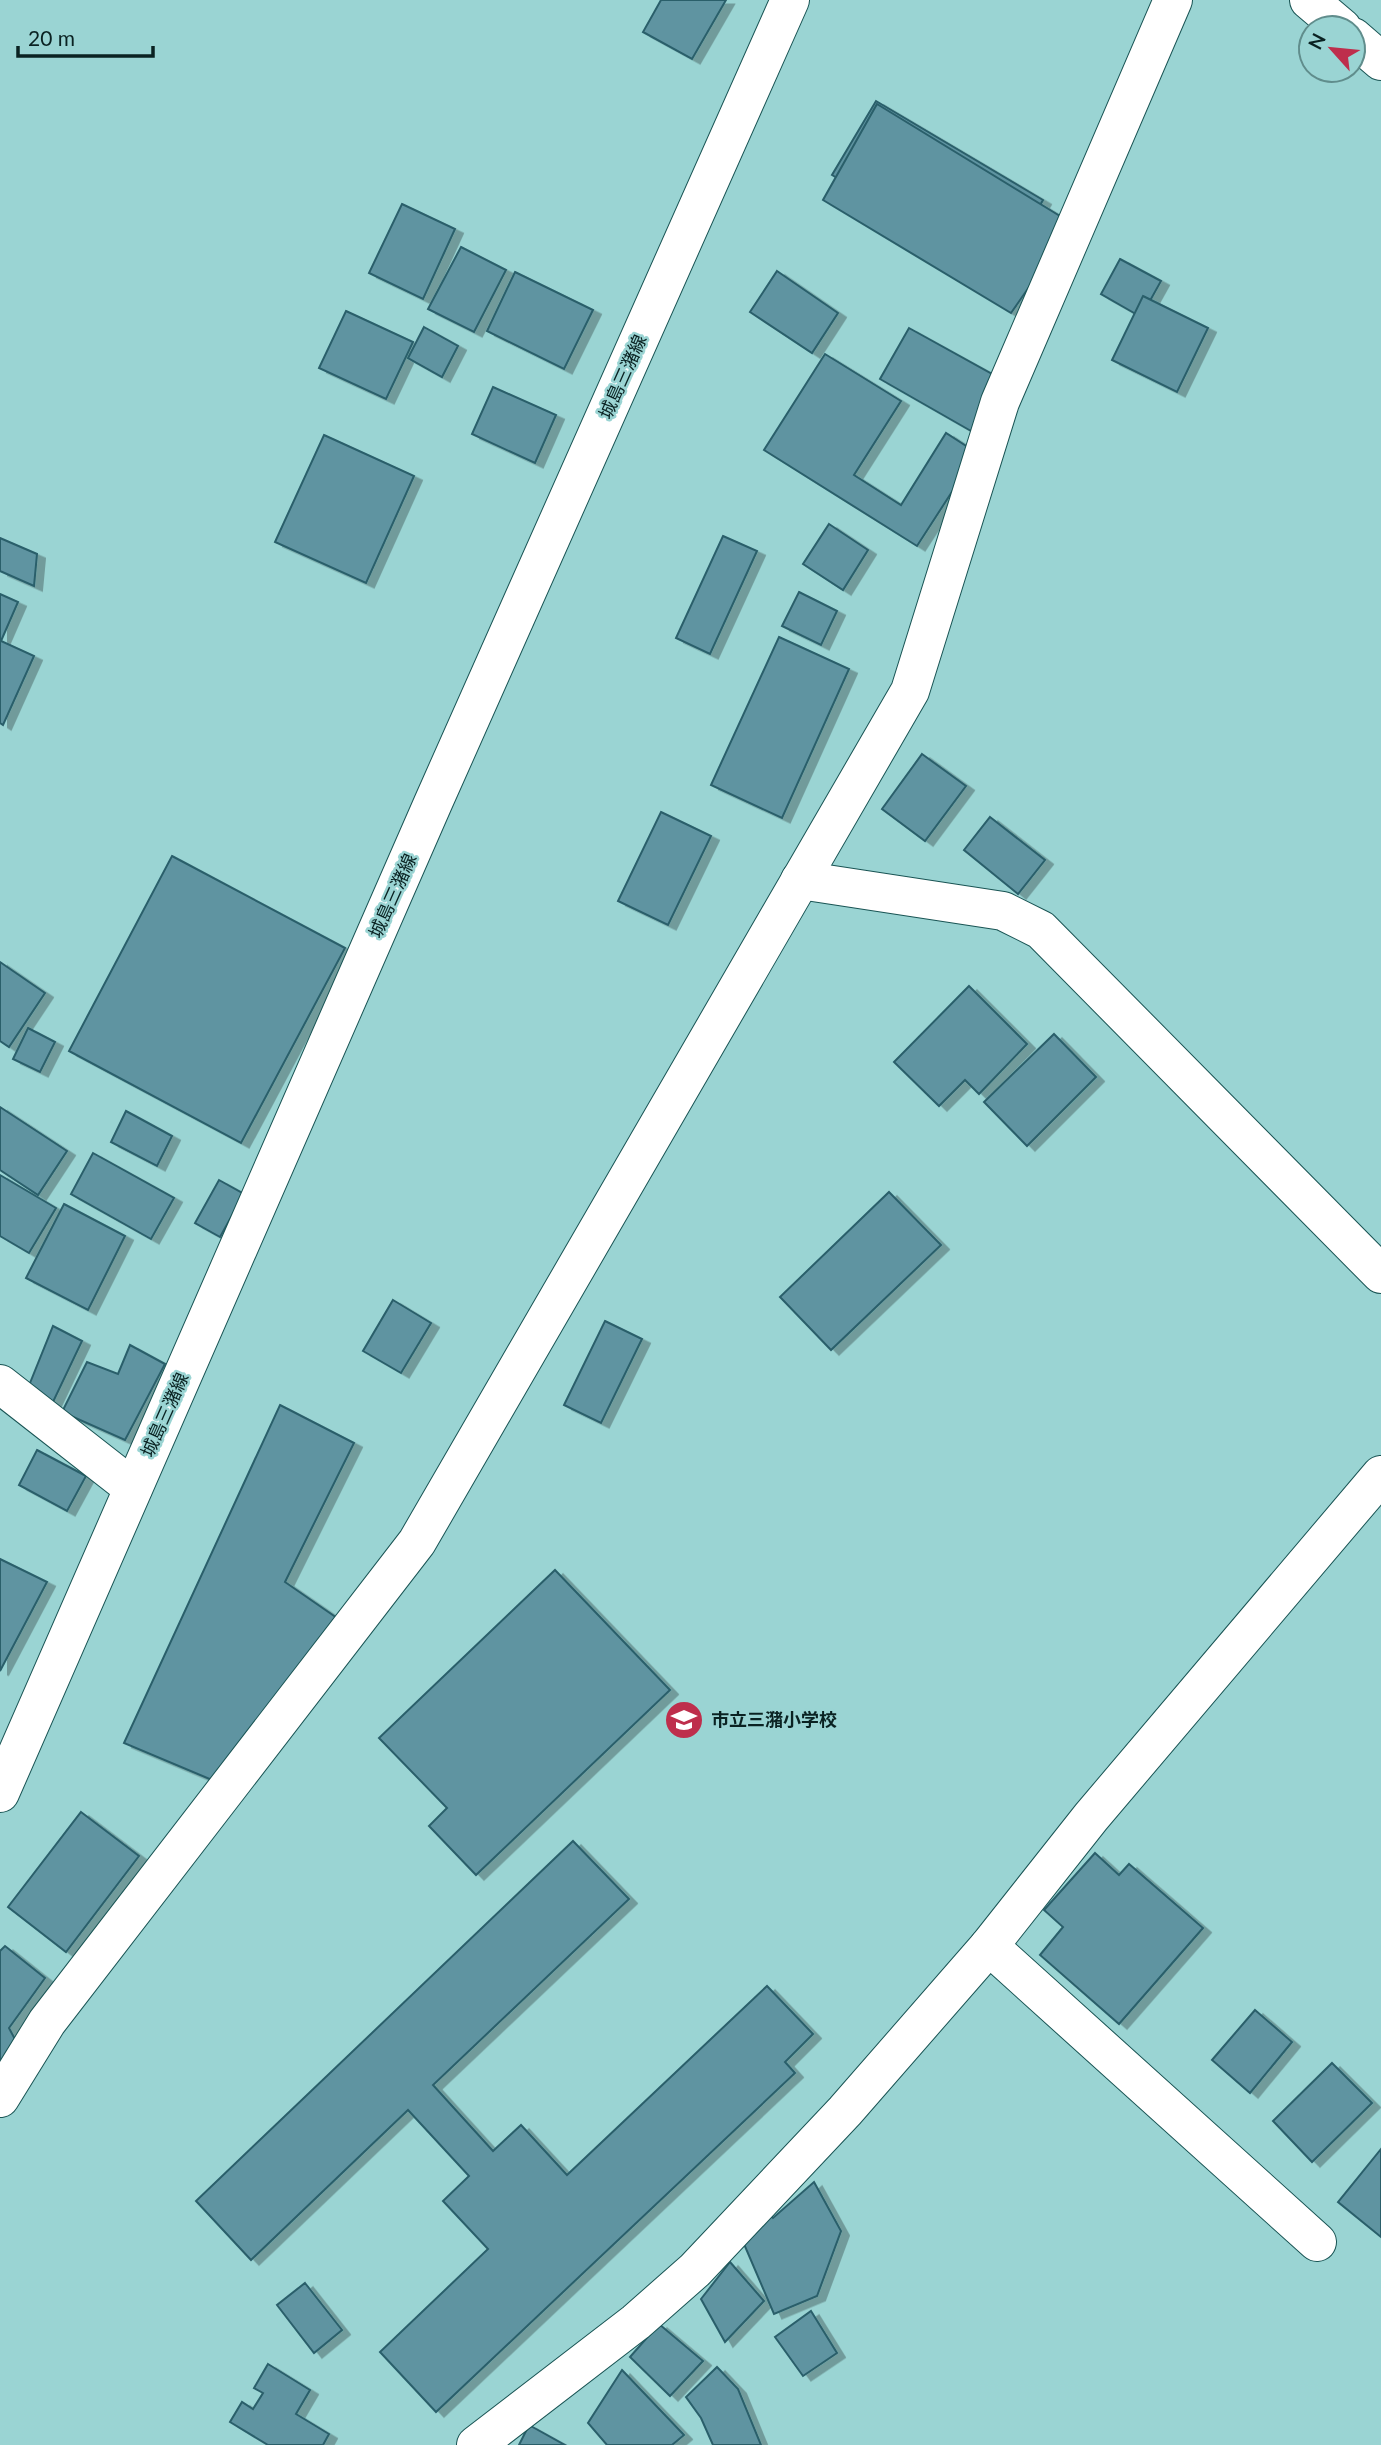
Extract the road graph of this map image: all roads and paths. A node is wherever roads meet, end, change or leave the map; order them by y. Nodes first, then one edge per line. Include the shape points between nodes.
1 (790, 0) edge
2 (1174, 0) edge
3 (1309, 0) edge
4 (1326, 14) edge
5 (1367, 49) edge
6 (1381, 61) edge
7 (800, 880) junction
8 (1381, 1274) edge
9 (0, 1384) edge
10 (1381, 1475) edge
11 (133, 1488) junction
12 (0, 1793) edge
13 (989, 1946) junction
14 (0, 2098) edge
15 (1317, 2242) dead end
16 (476, 2445) edge

1 - 11 street, 城島三潴線
2 - 7 street via 1000,402 910,691
3 - 4 street
5 - 6 street
7 - 8 street via 1003,911 1041,930
7 - 14 street via 417,1542 47,2022
9 - 11 street
10 - 13 street via 1091,1816
11 - 12 street, 城島三潴線
13 - 15 street
13 - 16 street via 845,2111 695,2270 636,2322

